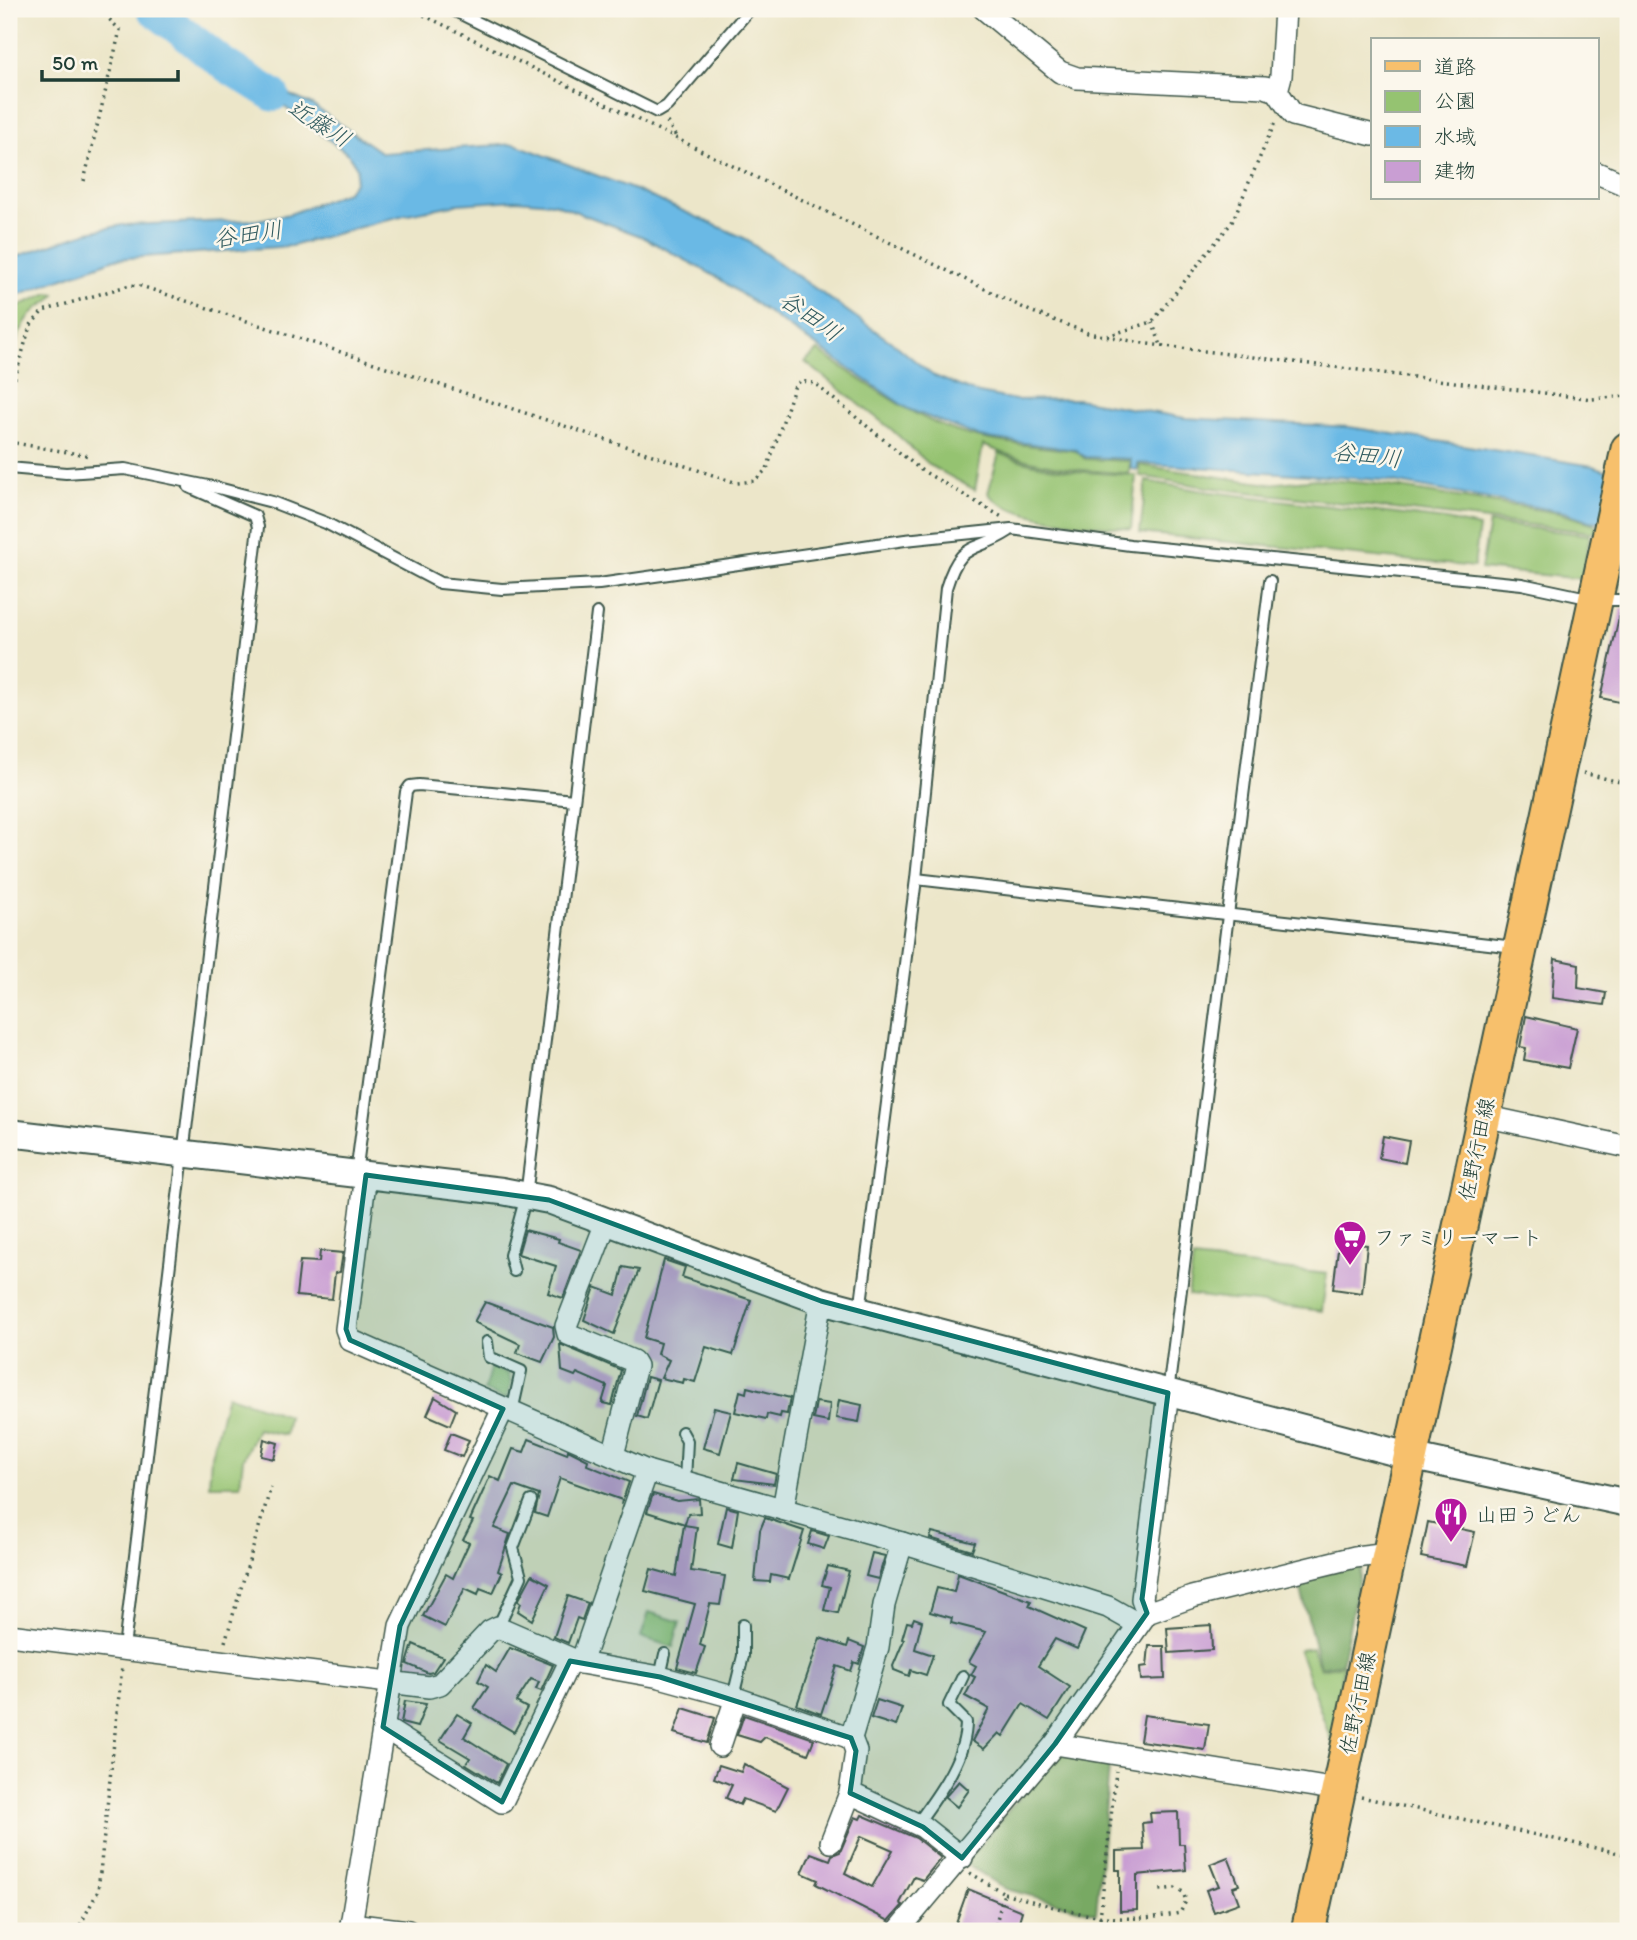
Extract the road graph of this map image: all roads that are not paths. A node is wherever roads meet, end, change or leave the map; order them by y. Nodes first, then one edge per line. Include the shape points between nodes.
1 (451, 9) edge
2 (750, 9) edge
3 (984, 9) edge
4 (1285, 9) edge
5 (1282, 100) junction
6 (1371, 135) edge
7 (1598, 173) edge
8 (1628, 186) edge
9 (1628, 449) edge
10 (9, 468) edge
11 (174, 479) junction
12 (1012, 530) junction
13 (1270, 581) dead end
14 (1608, 597) edge
15 (597, 613) dead end
16 (574, 800) junction
17 (916, 879) junction
18 (1227, 916) junction
19 (1518, 948) junction
20 (1484, 1116) junction
21 (9, 1133) edge
22 (1628, 1147) edge
23 (184, 1153) junction
24 (361, 1175) junction
25 (526, 1195) junction
26 (607, 1220) junction
27 (514, 1271) dead end
28 (821, 1301) junction
29 (860, 1311) junction
30 (487, 1342) dead end
31 (1168, 1393) junction
32 (508, 1411) junction
33 (682, 1432) dead end
34 (613, 1455) junction
35 (1409, 1456) junction
36 (647, 1471) junction
37 (685, 1481) junction
38 (531, 1501) dead end
39 (1628, 1503) edge
40 (783, 1509) junction
41 (902, 1543) junction
42 (1389, 1553) junction
43 (1142, 1618) junction
44 (743, 1625) dead end
45 (498, 1627) junction
46 (9, 1635) edge
47 (124, 1648) junction
48 (665, 1654) dead end
49 (576, 1661) junction
50 (964, 1675) dead end
51 (660, 1677) junction
52 (390, 1683) junction
53 (735, 1698) junction
54 (383, 1727) junction
55 (851, 1738) junction
56 (1055, 1744) junction
57 (720, 1746) dead end
58 (1338, 1791) junction
59 (850, 1793) junction
60 (917, 1824) junction
61 (831, 1842) dead end
62 (959, 1861) junction
63 (351, 1928) edge
64 (408, 1931) edge
65 (898, 1931) edge
66 (1308, 1931) edge

1 - 2 lane via 657,112
3 - 5 street via 1060,72 1077,78 1265,87
4 - 5 street
5 - 6 street via 1304,119
7 - 8 street
9 - 14 main road, 佐野行田線
10 - 11 lane via 66,473 125,469
11 - 12 lane via 272,502 326,523 440,583 461,587 538,589 599,584
11 - 23 lane via 255,516 258,527
12 - 14 lane
12 - 17 lane via 969,547 954,564 946,588
13 - 18 lane
14 - 19 main road, 佐野行田線 via 1559,767
15 - 16 lane
16 - 24 lane via 419,785 406,792
16 - 25 lane
17 - 18 lane
17 - 29 lane
18 - 19 lane
18 - 31 lane
19 - 20 main road, 佐野行田線
20 - 22 street
20 - 35 main road, 佐野行田線
21 - 23 street
23 - 24 street
23 - 47 lane
24 - 25 street
24 - 32 street via 346,1329 350,1340
25 - 26 street
25 - 27 lane via 510,1255
26 - 28 street
26 - 34 street via 566,1326 568,1334 633,1361 639,1357
28 - 29 street
28 - 40 street
29 - 31 street
30 - 32 lane via 489,1357 521,1371
31 - 35 street
31 - 43 street
32 - 34 street
32 - 52 street via 400,1626
33 - 37 lane via 687,1441
34 - 36 street
35 - 39 street
35 - 42 main road, 佐野行田線
36 - 37 street
36 - 49 street
37 - 40 street
38 - 45 lane via 513,1548 521,1577
40 - 41 street
41 - 43 street
41 - 55 street
42 - 43 street via 1242,1585
42 - 58 main road, 佐野行田線
43 - 56 street
44 - 53 lane
45 - 49 street
45 - 52 street via 440,1684
46 - 47 street
47 - 52 street
48 - 51 lane
49 - 51 street
49 - 54 street via 502,1802
50 - 60 lane via 949,1705 966,1722 966,1736 944,1787
51 - 53 street
52 - 54 street
53 - 55 street
53 - 57 street
54 - 63 street
55 - 59 street via 856,1751
56 - 58 street
56 - 62 street
58 - 66 main road, 佐野行田線
59 - 60 street
59 - 61 street
60 - 62 street
62 - 65 street
63 - 64 street

